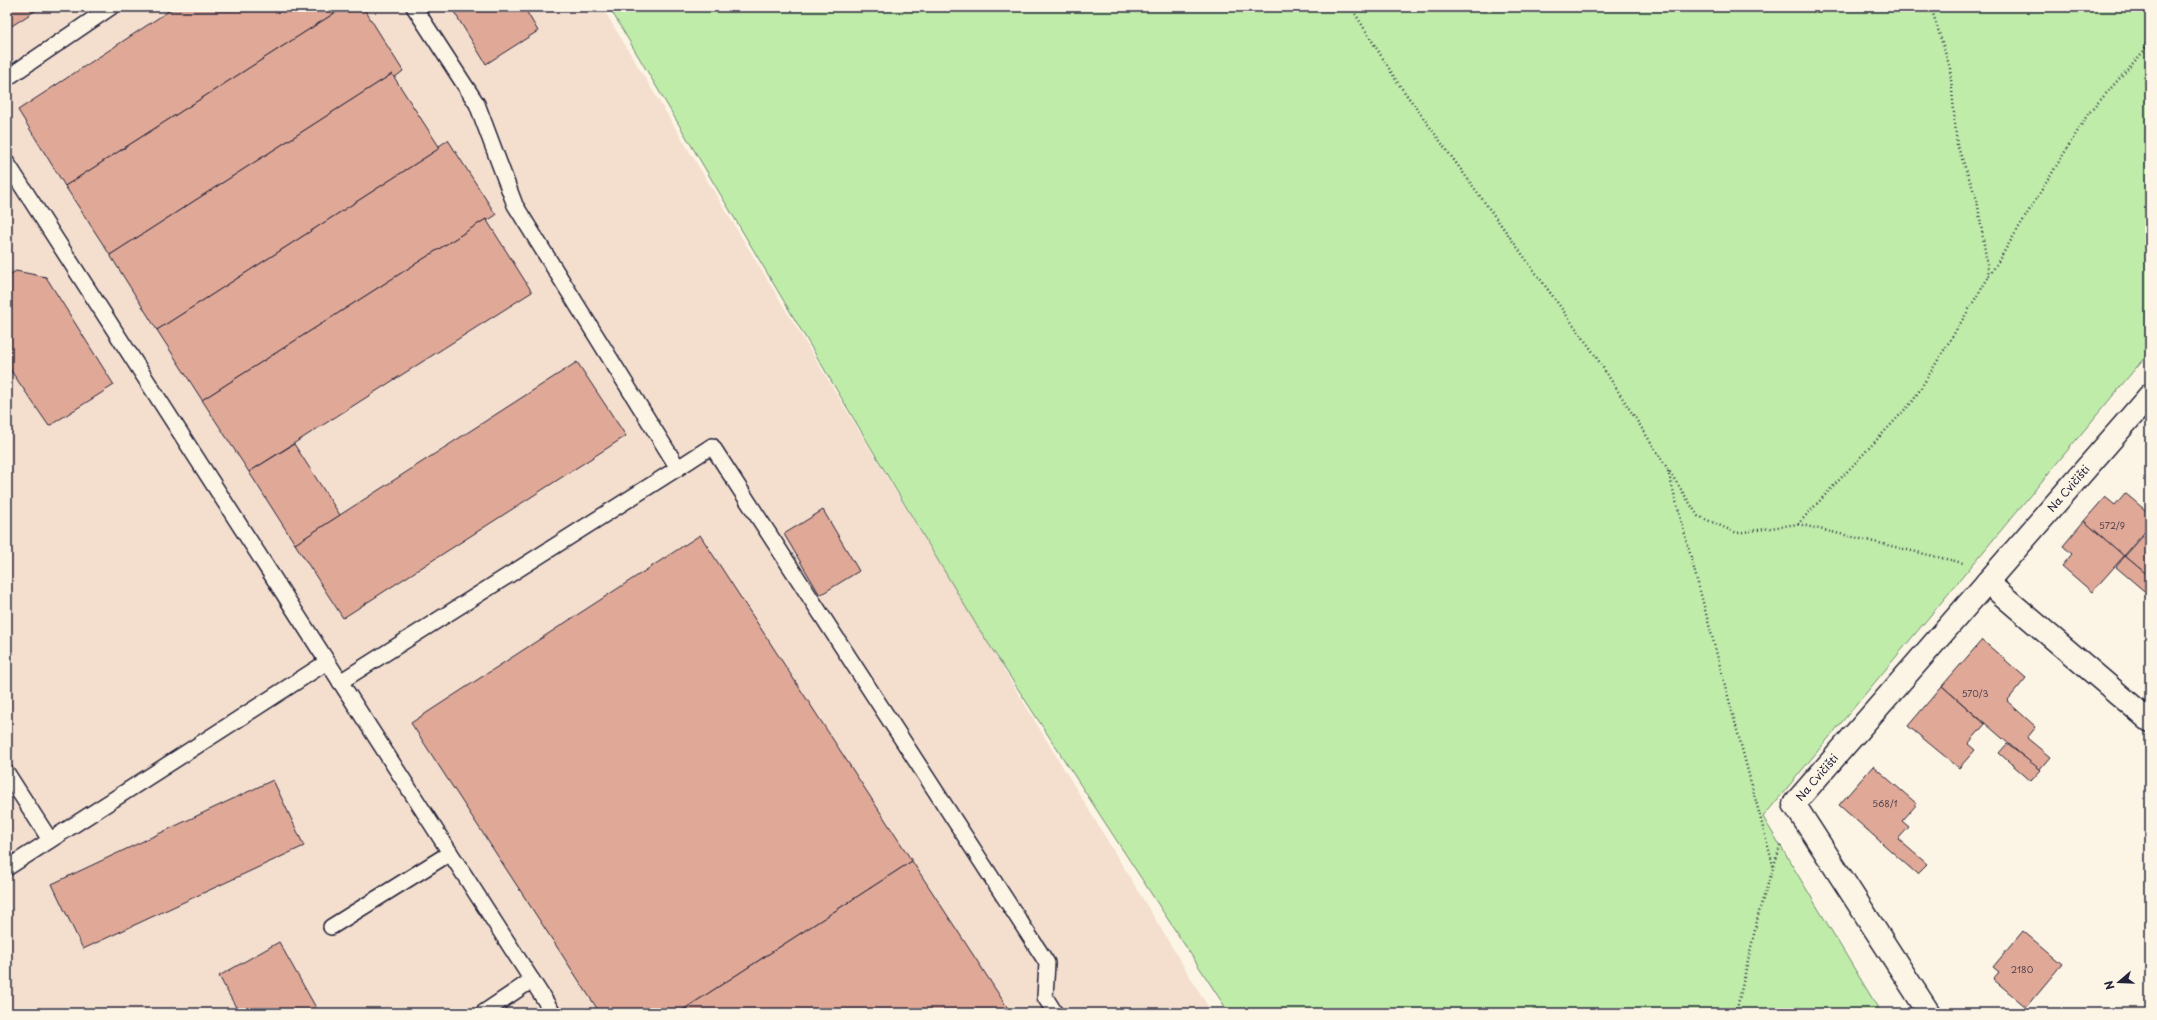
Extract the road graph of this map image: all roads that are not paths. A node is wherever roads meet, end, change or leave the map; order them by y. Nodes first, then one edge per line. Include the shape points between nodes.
1 (111, 7) edge
2 (414, 7) edge
3 (7, 78) edge
4 (7, 163) edge
5 (12, 182) edge
6 (2150, 395) edge
7 (678, 468) junction
8 (1992, 577) junction
9 (327, 662) junction
10 (340, 682) junction
11 (2150, 721) edge
12 (7, 774) edge
13 (50, 840) junction
14 (450, 853) junction
15 (7, 868) edge
16 (331, 927) dead end
17 (532, 980) junction
18 (483, 1013) edge
19 (553, 1013) edge
20 (1055, 1013) edge
21 (1929, 1013) edge

1 - 3 lane
2 - 7 lane via 477,104 515,205
4 - 5 lane
5 - 9 lane
6 - 8 street, Na Cvičišti
7 - 10 lane
7 - 20 lane via 712,446 1047,963 1045,997
8 - 11 street
8 - 21 street, Na Cvičišti via 1794,804
9 - 10 lane
9 - 13 lane
10 - 14 lane
12 - 13 lane
13 - 15 lane
14 - 16 lane
14 - 17 lane
17 - 18 lane
17 - 19 lane

